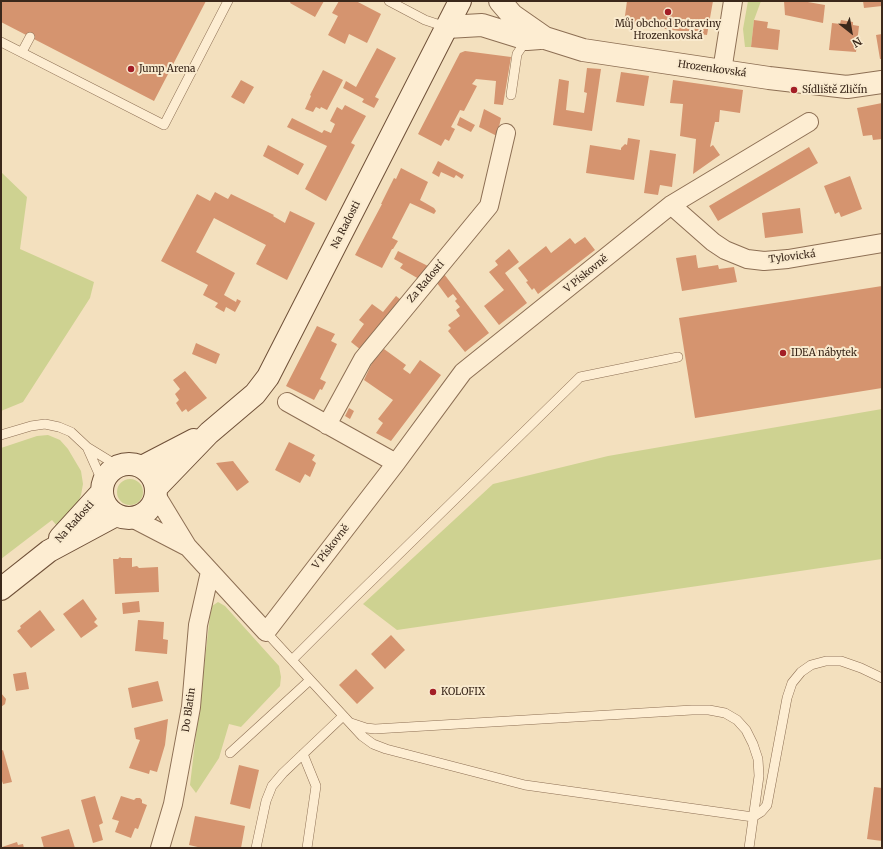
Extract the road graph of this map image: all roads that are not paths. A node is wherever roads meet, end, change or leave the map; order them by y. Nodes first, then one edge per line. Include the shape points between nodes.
1 (228, 1) edge
2 (390, 1) edge
3 (460, 1) edge
4 (500, 1) edge
5 (733, 1) edge
6 (447, 27) junction
7 (533, 35) junction
8 (30, 37) dead end
9 (1, 42) edge
10 (22, 52) junction
11 (722, 71) junction
12 (882, 82) edge
13 (511, 95) dead end
14 (809, 122) dead end
15 (506, 133) dead end
16 (671, 205) junction
17 (882, 243) edge
18 (678, 357) dead end
19 (287, 402) dead end
20 (327, 425) junction
21 (209, 433) junction
22 (1, 436) edge
23 (87, 447) junction
24 (396, 463) junction
25 (118, 466) junction
26 (142, 467) junction
27 (102, 488) junction
28 (156, 492) junction
29 (124, 516) junction
30 (187, 546) junction
31 (49, 551) junction
32 (210, 572) junction
33 (1, 589) edge
34 (266, 632) junction
35 (292, 660) junction
36 (882, 678) edge
37 (310, 680) junction
38 (346, 719) junction
39 (230, 753) dead end
40 (303, 754) junction
41 (753, 817) junction
42 (160, 848) edge
43 (256, 848) edge
44 (307, 848) edge
45 (749, 848) edge

1 - 10 lane via 164,125
2 - 6 lane via 425,20
3 - 6 main road, Na Radosti
4 - 7 main road, Hrozenkovská
5 - 11 street
6 - 7 main road, Hrozenkovská via 482,26
6 - 21 main road, Na Radosti via 268,378 255,394
7 - 11 main road, Hrozenkovská via 583,50
7 - 13 lane via 518,54
8 - 10 lane
9 - 10 lane
11 - 12 main road, Hrozenkovská via 847,87
14 - 16 street, V Pískovně
15 - 20 street, Za Radostí via 489,206 363,359
16 - 17 street, Tylovická via 713,242 747,259 788,259
16 - 24 street, V Pískovně via 463,372
18 - 35 lane via 580,377
19 - 20 street
20 - 24 street
21 - 26 main road, Na Radosti
21 - 28 main road, Na Radosti
22 - 23 lane via 30,426 45,424 71,432
23 - 25 lane
23 - 27 lane
24 - 34 street, V Pískovně
25 - 26 main road via 134,464
25 - 27 main road, Na Radosti via 109,473
26 - 28 main road via 154,479
27 - 29 main road, Na Radosti via 106,505
27 - 31 main road, Na Radosti
28 - 29 main road, Na Radosti via 150,508 139,516
28 - 30 street
29 - 30 street
29 - 31 main road, Na Radosti
30 - 32 street
31 - 33 main road, Na Radosti
32 - 34 street
32 - 42 street, Do Blatin via 198,625 191,707 173,804
34 - 35 lane
35 - 37 lane
36 - 41 lane via 841,661 811,665 801,672 792,683 787,698 767,805
37 - 38 lane
37 - 39 lane
38 - 40 lane
38 - 41 lane via 362,736 386,749 525,785
38 - 41 lane via 375,729 692,710 725,713 737,720 754,744 759,776
40 - 43 lane via 272,786 266,801
40 - 44 lane via 316,786
41 - 45 lane

